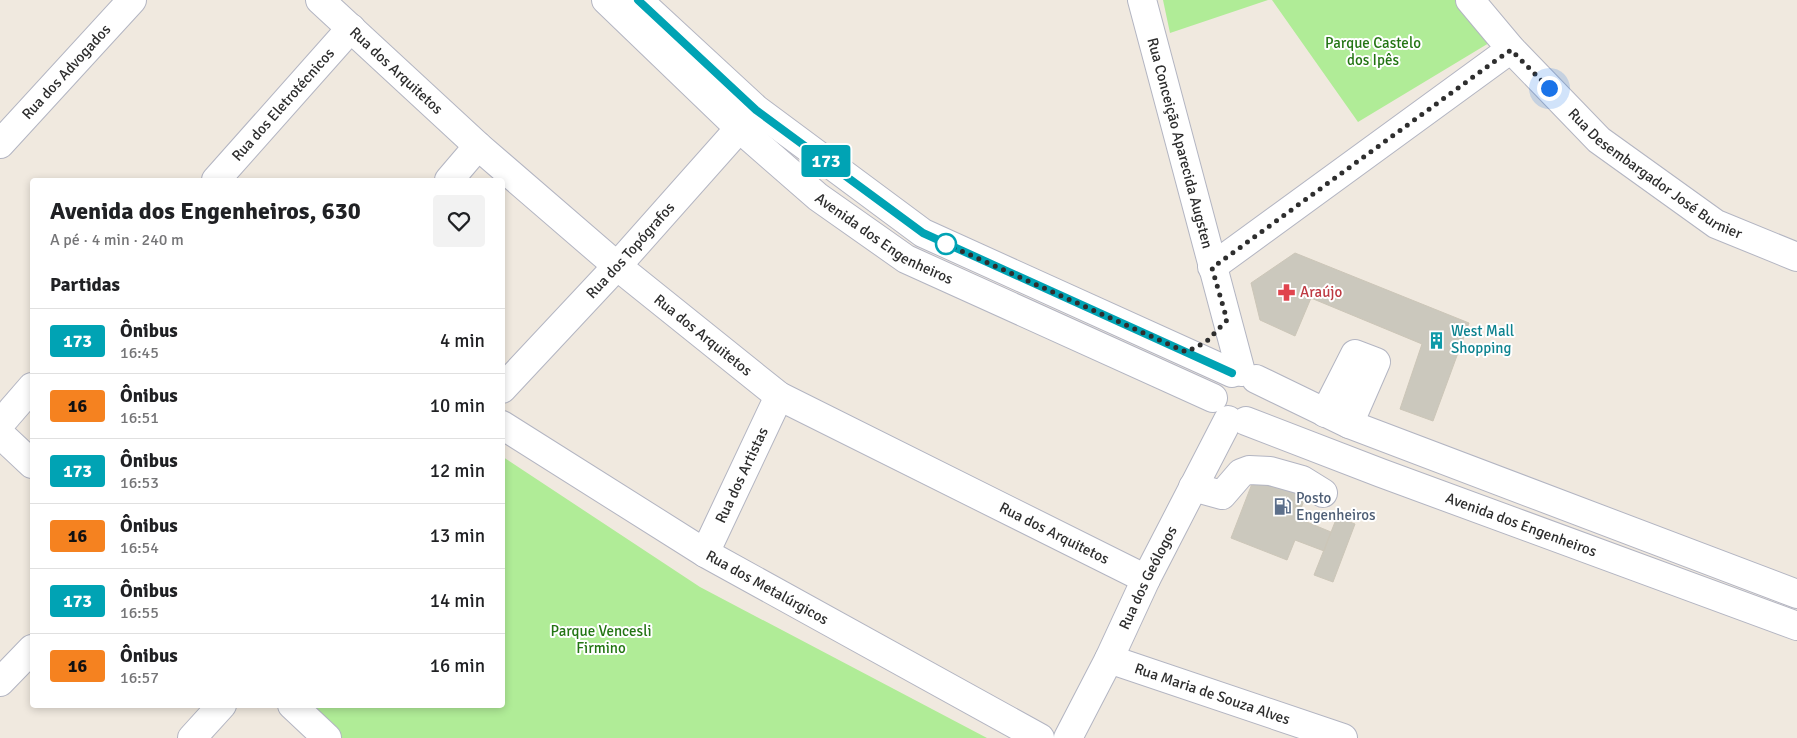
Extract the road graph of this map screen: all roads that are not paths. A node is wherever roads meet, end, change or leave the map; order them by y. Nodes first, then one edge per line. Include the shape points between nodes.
1 (132, 0) edge
2 (320, 0) edge
3 (606, 0) edge
4 (638, 0) edge
5 (1470, 0) edge
6 (1135, 3) edge
7 (351, 28) junction
8 (1511, 50) junction
9 (748, 119) junction
10 (0, 144) edge
11 (478, 146) junction
12 (218, 178) edge
13 (450, 178) edge
14 (1797, 257) edge
15 (616, 266) junction
16 (1212, 268) junction
17 (1227, 320) junction
18 (1186, 352) junction
19 (1243, 374) junction
20 (505, 386) edge
21 (30, 389) edge
22 (779, 396) junction
23 (1229, 413) junction
24 (0, 424) edge
25 (505, 427) edge
26 (0, 434) edge
27 (1392, 440) junction
28 (30, 462) edge
29 (1381, 473) junction
30 (1193, 487) junction
31 (1323, 494) dead end
32 (705, 553) junction
33 (1146, 579) junction
34 (1797, 594) edge
35 (1797, 626) edge
36 (30, 651) edge
37 (1109, 659) junction
38 (0, 682) edge
39 (219, 708) edge
40 (295, 708) edge
41 (192, 738) edge
42 (327, 738) edge
43 (1040, 738) edge
44 (1068, 738) edge
45 (1343, 738) edge

1 - 10 street, Rua dos Advogados
2 - 7 street, Rua dos Arquitetos
3 - 9 street, Avenida dos Engenheiros
4 - 9 street, Avenida dos Engenheiros
5 - 8 street, Rua Desembargador José Burnier
6 - 16 street, Rua Conceição Aparecida Augsten
7 - 11 street, Rua dos Arquitetos
7 - 12 street, Rua dos Eletrotécnicos
8 - 14 street, Rua Desembargador José Burnier via 1599,140 1622,157 1716,224
8 - 16 street
9 - 15 street, Rua dos Topógrafos
9 - 18 street, Avenida dos Engenheiros via 923,233
9 - 23 street, Avenida dos Engenheiros via 818,197 906,259
11 - 13 street
11 - 15 street, Rua dos Arquitetos
15 - 20 street, Rua dos Topógrafos
15 - 22 street, Rua dos Arquitetos
16 - 17 street, Rua Conceição Aparecida Augsten
17 - 18 street via 1206,342
17 - 19 street, Rua Conceição Aparecida Augsten
18 - 19 street, Avenida dos Engenheiros
19 - 23 street via 1226,375 1216,385
19 - 23 street via 1263,391 1264,399 1258,413
19 - 27 street, Avenida dos Engenheiros via 1337,419
21 - 24 street
22 - 32 street, Rua dos Artistas
22 - 33 street, Rua dos Arquitetos
23 - 29 street, Avenida dos Engenheiros
23 - 30 street, Rua dos Geólogos
25 - 32 street, Rua dos Metalúrgicos
26 - 28 street
27 - 29 street
27 - 34 street, Avenida dos Engenheiros
29 - 35 street, Avenida dos Engenheiros
30 - 31 street via 1222,495 1241,473 1270,471 1302,480
30 - 33 street, Rua dos Geólogos
32 - 43 street, Rua dos Metalúrgicos
33 - 37 street, Rua dos Geólogos
36 - 38 street
37 - 44 street, Rua dos Geólogos
37 - 45 street, Rua Maria de Souza Alves
39 - 41 street
40 - 42 street

